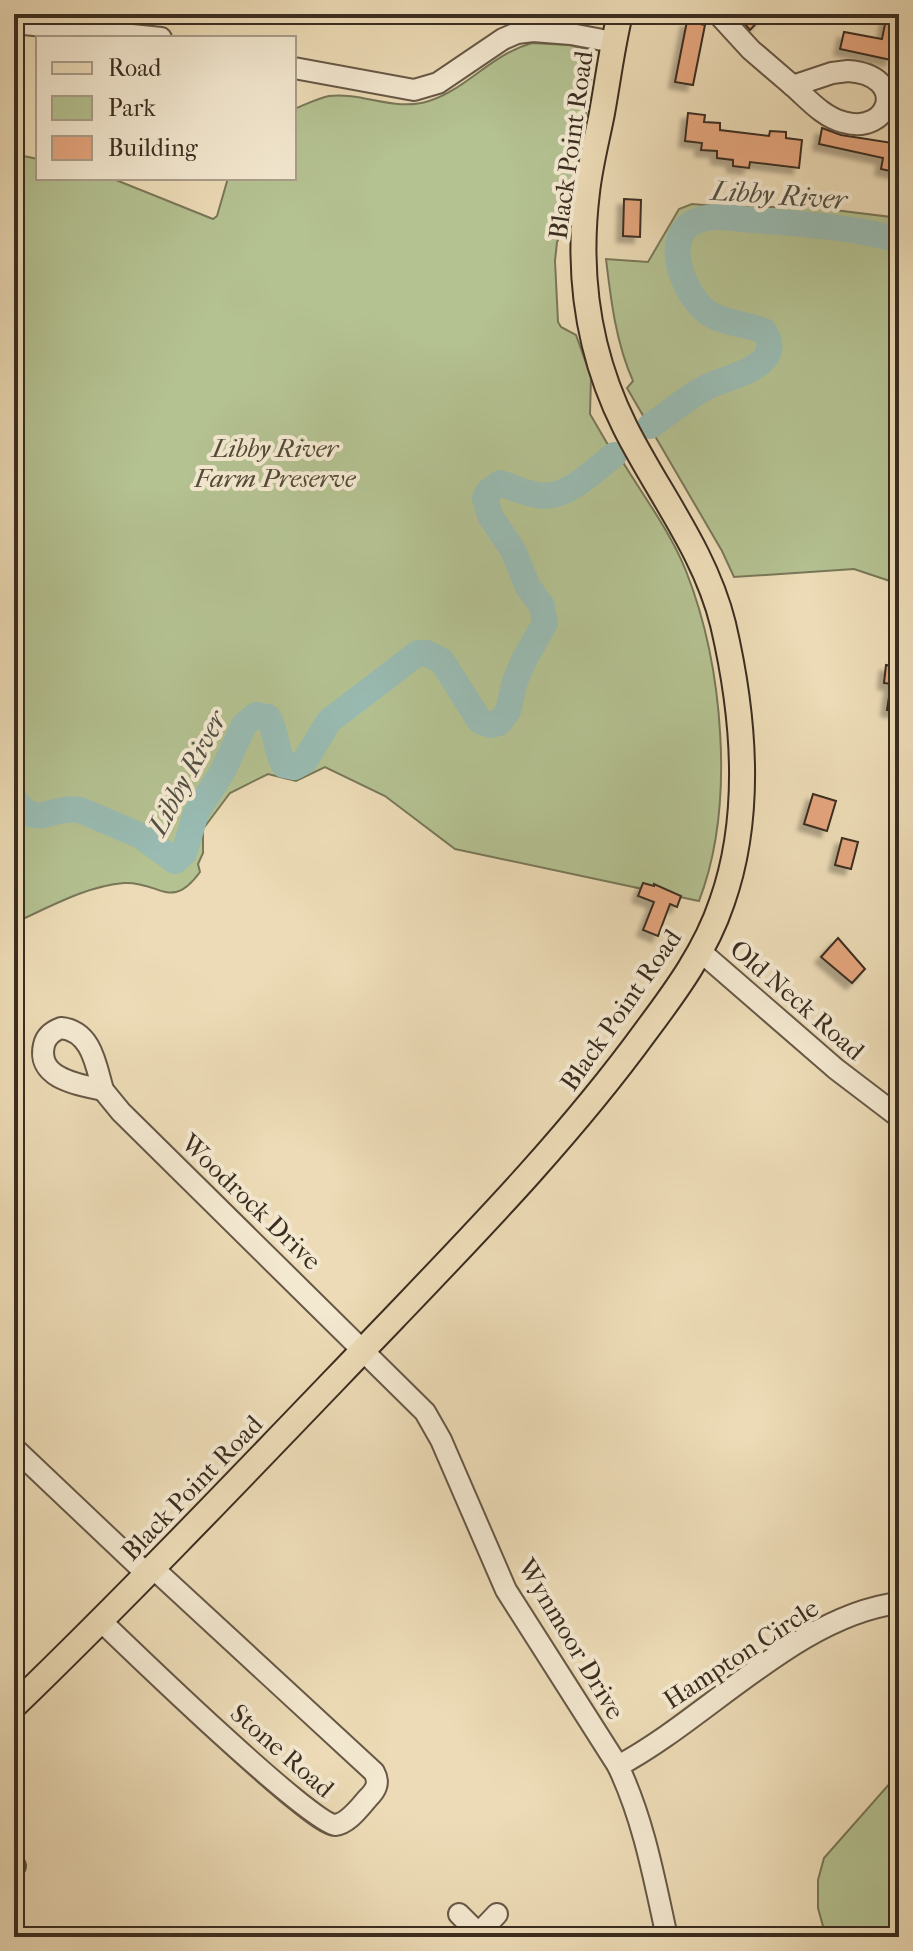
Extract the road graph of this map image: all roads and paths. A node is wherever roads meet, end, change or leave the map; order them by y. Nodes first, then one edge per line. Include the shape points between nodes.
1 (620, 14) edge
2 (718, 14) edge
3 (14, 23) edge
4 (141, 36) edge
5 (613, 42) junction
6 (296, 68) edge
7 (793, 86) dead end
8 (700, 951) junction
9 (103, 1090) dead end
10 (899, 1117) edge
11 (363, 1350) junction
12 (14, 1448) edge
13 (151, 1572) junction
14 (899, 1603) edge
15 (101, 1621) junction
16 (14, 1706) edge
17 (618, 1766) junction
18 (459, 1914) dead end
19 (497, 1914) dead end
20 (480, 1935) edge
21 (667, 1937) edge

1 - 5 main road, Black Point Road
2 - 7 street
3 - 4 street
5 - 6 street via 571,34 517,33 438,83 414,90
5 - 8 main road, Black Point Road via 586,205 583,268 591,330 626,428 709,580 738,710 741,809 735,857
8 - 10 street, Old Neck Road
8 - 11 main road, Black Point Road via 638,1042 566,1133
9 - 11 street, Woodrock Drive
11 - 13 main road, Black Point Road
11 - 17 street, Wynmoor Drive via 418,1403 433,1425 506,1590
12 - 13 street
13 - 15 main road, Black Point Road
13 - 15 street, Stone Road via 374,1772 376,1788 351,1816 335,1825 317,1817
14 - 17 street, Hampton Circle via 871,1607 811,1635
15 - 16 main road, Black Point Road
17 - 21 street, Wynmoor Drive via 647,1841
18 - 20 street
19 - 20 street

